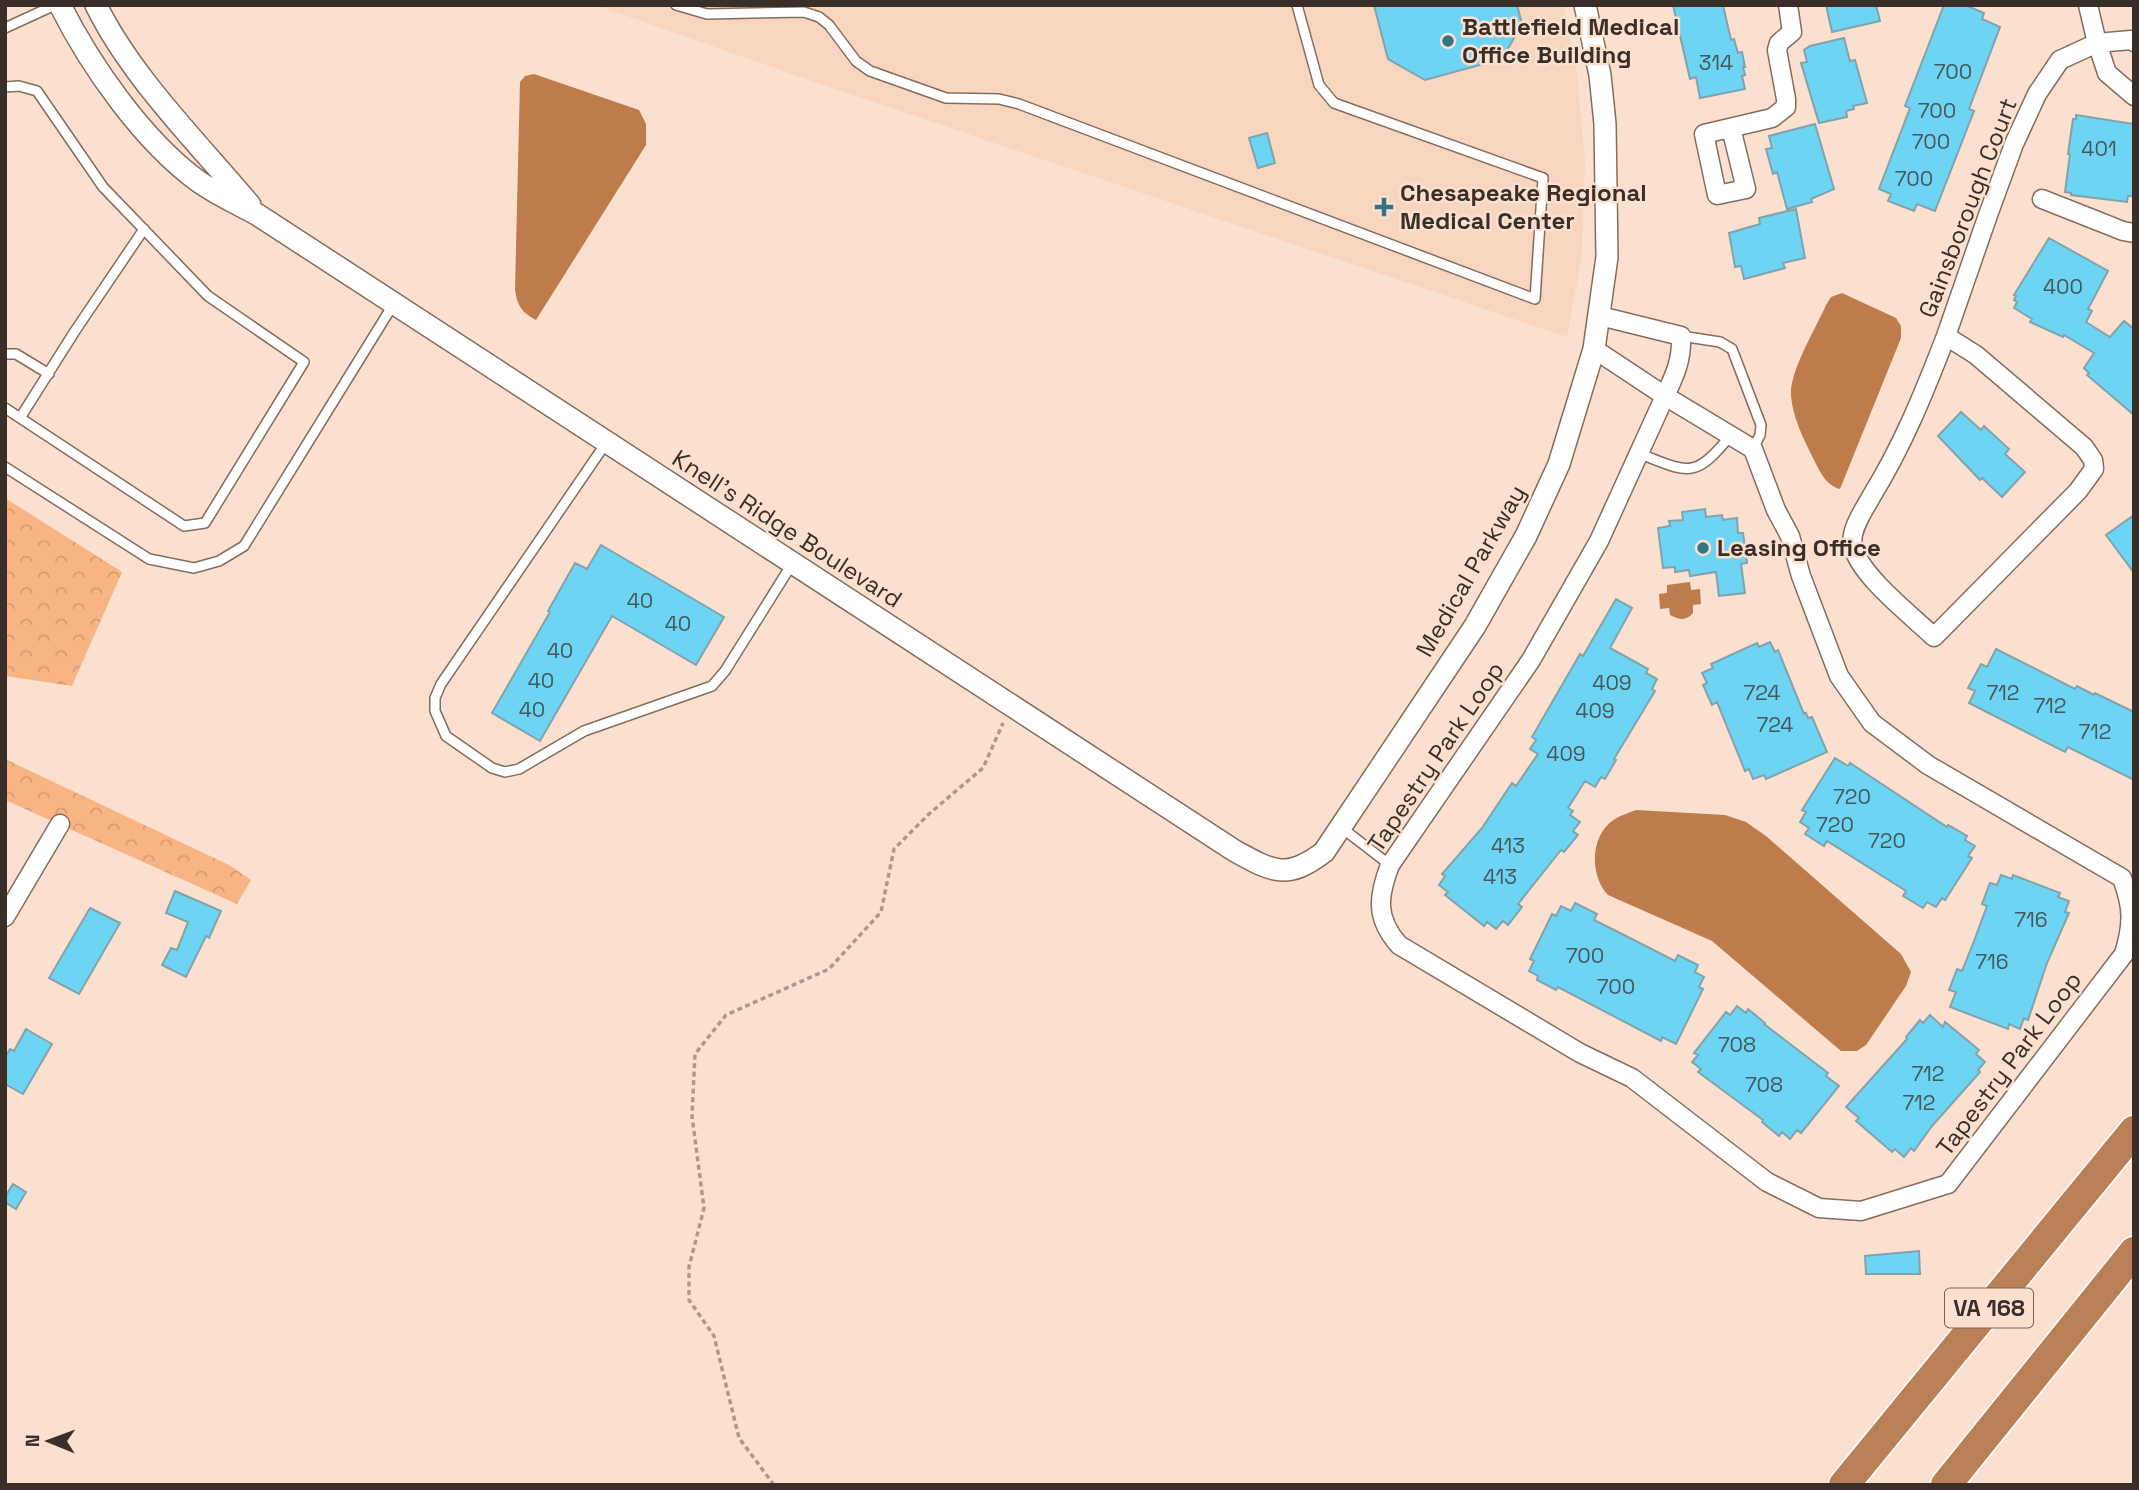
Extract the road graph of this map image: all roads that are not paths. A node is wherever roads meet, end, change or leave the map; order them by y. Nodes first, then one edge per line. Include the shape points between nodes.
1 (58, 5) edge
2 (96, 5) edge
3 (676, 5) edge
4 (1297, 5) edge
5 (1585, 5) edge
6 (1788, 5) edge
7 (2088, 5) edge
8 (5, 28) edge
9 (2134, 42) edge
10 (2097, 43) junction
11 (5, 88) edge
12 (2134, 96) edge
13 (1731, 128) dead end
14 (2042, 199) dead end
15 (258, 215) junction
16 (144, 229) junction
17 (2134, 233) edge
18 (393, 305) junction
19 (1600, 316) junction
20 (1681, 336) junction
21 (1946, 337) junction
22 (1594, 349) junction
23 (5, 354) edge
24 (48, 374) junction
25 (1665, 396) junction
26 (5, 408) edge
27 (20, 418) junction
28 (1731, 435) junction
29 (606, 443) junction
30 (1754, 449) junction
31 (1638, 453) junction
32 (5, 467) edge
33 (792, 564) junction
34 (60, 824) dead end
35 (1340, 827) junction
36 (1390, 865) junction
37 (1295, 870) joint
38 (5, 917) edge
39 (2134, 1130) edge
40 (2134, 1252) edge
41 (1844, 1485) edge
42 (1946, 1485) edge

1 - 8 lane
1 - 15 street, Knell's Ridge Boulevard via 103,78 163,150 198,181
2 - 15 street, Knell's Ridge Boulevard via 154,91
3 - 4 lane via 707,15 804,12 829,25 856,61 870,71 946,98 1019,104 1535,299 1544,178 1334,103 1319,85
5 - 19 street, Medical Parkway via 1600,75 1606,135 1607,257
6 - 13 street via 1792,32 1777,50 1786,107 1772,118
7 - 10 street
9 - 10 street
10 - 12 street via 2107,73
10 - 21 street, Gainsborough Court via 2060,60 2037,94 1996,191
11 - 16 lane via 37,91 103,187
14 - 17 street
15 - 18 street, Knell's Ridge Boulevard
16 - 24 lane
16 - 27 lane via 208,296 304,362 205,523 184,526
18 - 29 street, Knell's Ridge Boulevard
18 - 32 lane via 244,545 219,561 194,568 149,559
19 - 20 street
19 - 22 street, Medical Parkway
20 - 25 street, Tapestry Park Loop via 1682,355
20 - 30 lane via 1720,342 1732,349 1761,425
21 - 21 street, Gainsborough Court via 1898,454 1852,535 1861,566 1934,637 2078,491 2094,469 2084,447 1976,355
22 - 25 street
22 - 35 street, Medical Parkway via 1559,464 1526,536 1475,626
23 - 24 lane via 16,354
24 - 27 lane
25 - 28 street
25 - 31 street, Tapestry Park Loop
26 - 27 lane
28 - 30 street
28 - 31 lane via 1705,465 1690,469
29 - 33 street, Knell's Ridge Boulevard
29 - 33 lane via 435,698 435,711 446,736 492,768 505,772 519,769 584,731 712,686
30 - 36 street, Tapestry Park Loop via 1839,676 1871,723 1928,765 2122,878 2131,902 2131,930 2124,954 1948,1184 1861,1211 1819,1208 1767,1182 1632,1078 1580,1053 1399,945 1387,932 1381,912 1381,888
31 - 36 street, Tapestry Park Loop via 1599,541 1531,660
33 - 37 street, Knell's Ridge Boulevard via 1235,851 1260,865
34 - 38 street
35 - 36 lane
35 - 37 street, Medical Parkway via 1324,852
39 - 41 highway, VA 168
40 - 42 highway, VA 168

